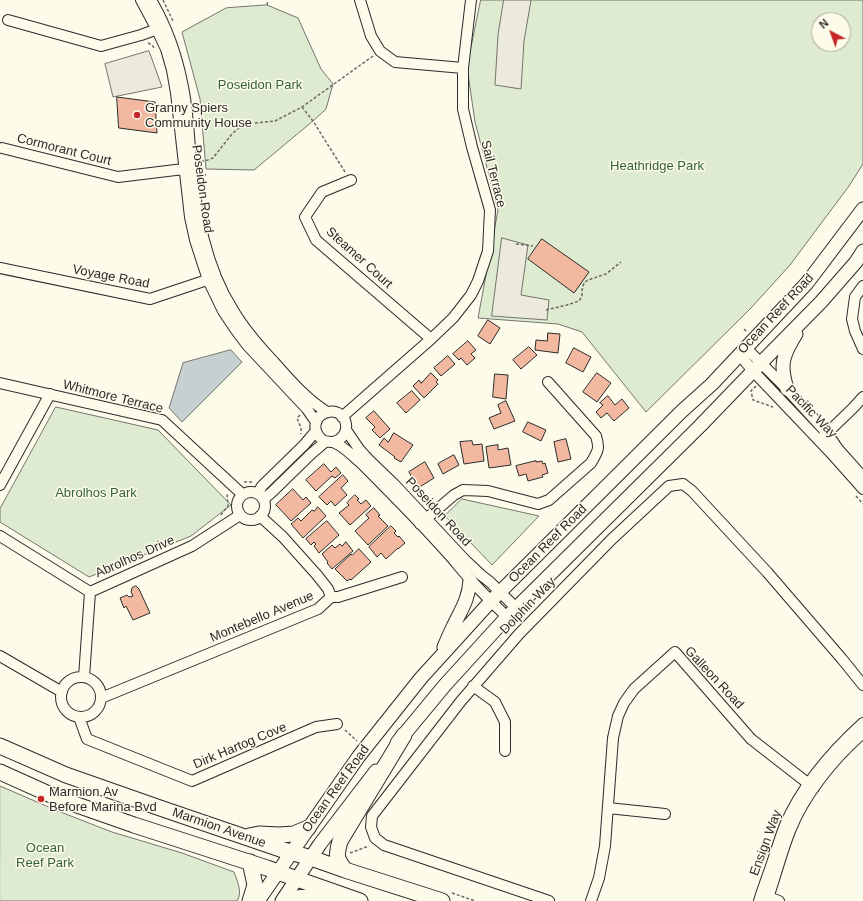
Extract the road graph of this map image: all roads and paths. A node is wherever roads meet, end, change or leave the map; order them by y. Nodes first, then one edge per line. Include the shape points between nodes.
1 (141, 0) edge
2 (151, 0) edge
3 (268, 0) edge
4 (360, 0) edge
5 (471, 0) edge
6 (267, 5) dead end
7 (8, 20) dead end
8 (161, 28) junction
9 (141, 35) junction
10 (155, 49) dead end
11 (380, 51) junction
12 (463, 68) junction
13 (302, 107) junction
14 (2, 148) dead end
15 (189, 166) junction
16 (351, 180) joint
17 (863, 209) edge
18 (516, 244) dead end
19 (533, 246) dead end
20 (863, 251) edge
21 (621, 262) dead end
22 (0, 268) edge
23 (212, 279) junction
24 (863, 286) edge
25 (546, 310) dead end
26 (806, 317) junction
27 (431, 339) junction
28 (863, 349) edge
29 (742, 351) junction
30 (757, 367) junction
31 (0, 382) edge
32 (548, 382) dead end
33 (787, 389) junction
34 (750, 391) dead end
35 (50, 394) junction
36 (863, 397) edge
37 (773, 407) dead end
38 (307, 409) junction
39 (326, 412) junction
40 (342, 417) junction
41 (316, 427) junction
42 (346, 430) junction
43 (827, 433) junction
44 (301, 435) dead end
45 (819, 440) junction
46 (329, 442) junction
47 (863, 477) edge
48 (258, 482) dead end
49 (0, 485) edge
50 (233, 486) junction
51 (863, 489) edge
52 (853, 492) dead end
53 (242, 494) junction
54 (261, 496) junction
55 (863, 504) edge
56 (240, 515) junction
57 (260, 516) junction
58 (219, 518) dead end
59 (423, 521) junction
60 (0, 536) edge
61 (402, 577) dead end
62 (470, 580) junction
63 (90, 592) junction
64 (331, 597) junction
65 (495, 597) junction
66 (511, 613) junction
67 (0, 656) edge
68 (440, 656) junction
69 (84, 677) junction
70 (863, 685) edge
71 (473, 686) junction
72 (62, 692) junction
73 (101, 698) junction
74 (79, 717) junction
75 (337, 724) joint
76 (863, 724) edge
77 (863, 733) edge
78 (404, 735) junction
79 (357, 741) dead end
80 (0, 746) edge
81 (505, 751) dead end
82 (0, 772) edge
83 (811, 786) junction
84 (608, 808) junction
85 (665, 814) dead end
86 (308, 828) junction
87 (244, 836) junction
88 (384, 845) junction
89 (292, 852) junction
90 (348, 854) dead end
91 (311, 858) junction
92 (250, 862) junction
93 (346, 870) junction
94 (278, 872) junction
95 (297, 879) junction
96 (764, 898) edge
97 (250, 901) edge
98 (258, 901) edge
99 (283, 901) edge
100 (336, 901) edge
101 (360, 901) edge
102 (442, 901) edge
103 (549, 901) edge
104 (591, 901) edge
105 (779, 901) edge

1 - 8 street, Poseidon Road
2 - 8 street, Poseidon Road via 156,8
3 - 6 path
4 - 11 street
5 - 12 street, Sail Terrace
7 - 9 street via 101,46
8 - 9 street
8 - 15 street, Poseidon Road via 172,70
9 - 10 path via 143,40
11 - 12 street via 396,62
11 - 13 path
12 - 27 street, Sail Terrace via 463,109 490,210 488,251 471,295 453,318
13 - 15 path via 275,121 243,124 213,158
13 - 16 path
14 - 15 street, Cormorant Court via 118,177
15 - 23 street, Poseidon Road
16 - 27 street, Steamer Court via 322,192 305,217 316,240
17 - 29 main road, Ocean Reef Road via 807,283
18 - 19 path
20 - 26 main road, Ocean Reef Road
21 - 25 path via 606,274 584,283 579,301
22 - 23 street, Voyage Road via 150,299
23 - 38 street, Poseidon Road via 224,311 243,340
23 - 39 street, Poseidon Road via 259,345 307,397
24 - 28 street via 855,297 852,319
26 - 30 main road, Ocean Reef Road
26 - 33 main road via 789,346 783,364
27 - 40 street, Sail Terrace
29 - 30 street, Pacific Way
29 - 65 main road, Ocean Reef Road via 712,384
30 - 33 street, Pacific Way
30 - 45 street, Pacific Way via 763,381
30 - 66 main road, Ocean Reef Road
31 - 35 street, Whitmore Terrace
32 - 59 street via 596,436 599,445 591,463 549,500 538,504 488,491 463,490 454,494
33 - 43 street, Pacific Way
34 - 37 path via 753,400
35 - 49 street
35 - 50 street, Whitmore Terrace via 162,420
36 - 43 street
38 - 41 street, Poseidon Road
38 - 44 path via 298,418
39 - 40 street via 335,412
39 - 41 street via 320,416
40 - 42 street via 346,423
41 - 46 street via 318,436
41 - 54 street via 304,445 262,486
42 - 46 street via 342,438
42 - 59 street, Poseidon Road via 359,449 394,484
43 - 45 street
43 - 47 street, Pacific Way
45 - 51 street, Pacific Way
46 - 54 street via 311,454 271,493
46 - 59 street, Poseidon Road via 354,456
48 - 50 path via 237,483
50 - 53 street, Whitmore Terrace
50 - 58 path via 227,492 228,506
52 - 55 path
53 - 54 street via 251,491
53 - 56 street via 236,504
54 - 57 street via 265,509
56 - 57 street via 249,520
56 - 63 street, Abrolhos Drive via 192,546
57 - 64 street, Montebello Avenue via 317,575
59 - 62 street, Poseidon Road
59 - 65 street, Poseidon Road via 480,576 490,582
60 - 63 street, Abrolhos Drive
61 - 64 street
62 - 65 street, Poseidon Road
62 - 68 main road via 465,602
63 - 69 street
64 - 73 street, Montebello Avenue via 318,609
65 - 66 street, Poseidon Road
65 - 68 main road, Ocean Reef Road
66 - 78 main road, Ocean Reef Road via 445,685
67 - 72 street
68 - 86 main road, Ocean Reef Road via 359,756
69 - 72 street via 69,681
69 - 73 street via 96,683
70 - 71 street, Dolphin Way via 767,572 683,484 669,486 612,539 519,634
71 - 81 street via 495,702 505,722
71 - 88 street, Dolphin Way via 372,816 371,827 375,838
72 - 74 street via 61,698 67,711
73 - 74 street via 96,710
74 - 75 street, Dirk Hartog Cove via 87,739 192,781 316,727
75 - 79 path
76 - 83 street, Ensign Way via 821,766
77 - 83 street, Ensign Way
78 - 91 main road, Ocean Reef Road
78 - 93 highway via 340,841 338,861
80 - 87 highway, Marmion Avenue via 66,775
82 - 92 highway, Marmion Avenue via 60,799
83 - 84 street, Galleon Road via 751,739 675,652 634,689 618,716 613,738
83 - 96 street, Ensign Way via 790,830
84 - 85 street
84 - 104 street, Galleon Road via 605,846 599,878
86 - 87 highway via 294,834
86 - 89 main road, Ocean Reef Road
87 - 89 highway, Marmion Avenue
88 - 90 path via 378,848 374,844
88 - 103 street
89 - 91 highway, Marmion Avenue
89 - 94 main road, Ocean Reef Road
91 - 93 highway, Marmion Avenue
91 - 95 main road, Ocean Reef Road
92 - 94 highway, Marmion Avenue
92 - 97 highway via 255,885
93 - 102 highway, Marmion Avenue
94 - 95 highway, Marmion Avenue
94 - 98 main road, Ocean Reef Road
95 - 99 main road, Ocean Reef Road
95 - 101 highway, Marmion Avenue
96 - 105 street
99 - 100 highway via 303,897

